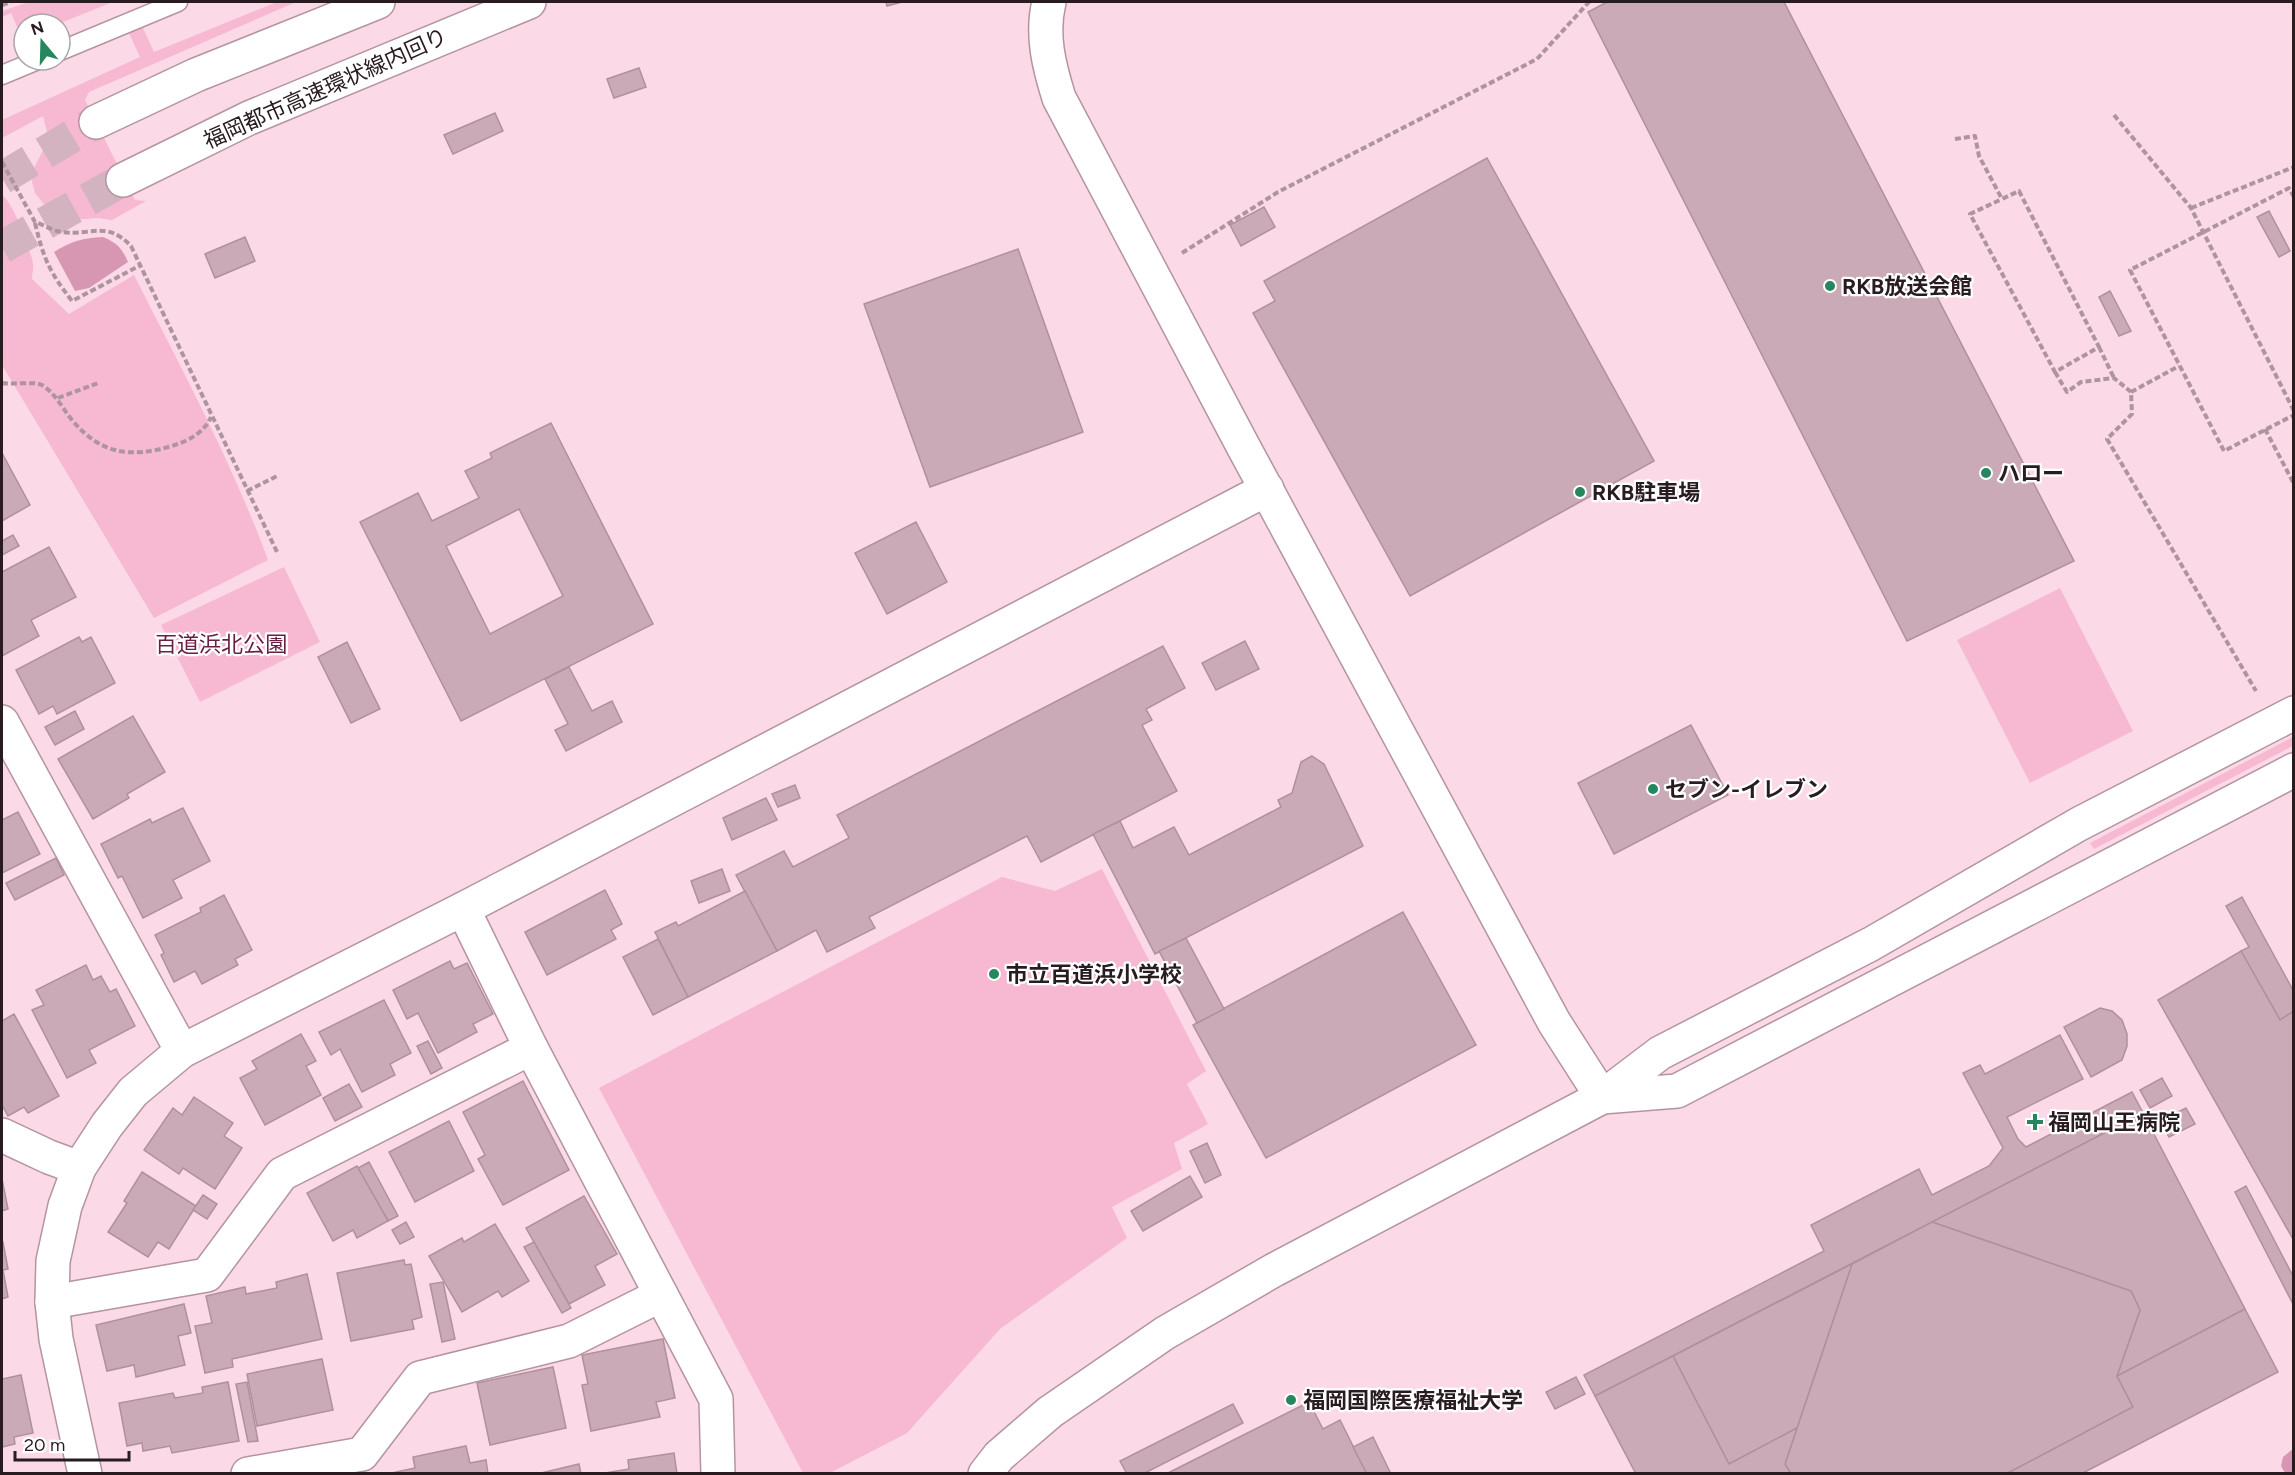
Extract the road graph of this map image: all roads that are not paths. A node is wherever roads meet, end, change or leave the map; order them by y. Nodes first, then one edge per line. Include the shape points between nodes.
1 (178, 2) edge
2 (378, 2) edge
3 (529, 2) edge
4 (1048, 2) edge
5 (72, 46) edge
6 (96, 122) tunnel mouth
7 (123, 180) tunnel mouth
8 (1267, 489) junction
9 (2294, 713) edge
10 (2, 722) edge
11 (2294, 770) edge
12 (463, 909) junction
13 (531, 1048) junction
14 (182, 1051) junction
15 (1602, 1097) junction
16 (2, 1135) edge
17 (79, 1168) junction
18 (661, 1295) junction
19 (52, 1302) junction
20 (85, 1473) edge
21 (248, 1473) edge
22 (718, 1473) edge
23 (985, 1473) edge

1 - 5 lane
2 - 6 main road via 196,75
3 - 7 main road, 福岡都市高速環状線内回り via 249,118
4 - 8 main road via 1049,66 1059,98
8 - 12 main road
8 - 15 main road via 1554,1022
9 - 15 main road via 2079,824 1871,944 1660,1053
10 - 14 main road
11 - 15 main road via 1677,1091
12 - 13 main road
12 - 14 main road
13 - 18 main road
13 - 19 main road via 282,1174 207,1275
14 - 17 main road via 133,1092
15 - 23 main road via 1285,1264 1165,1333 1050,1412
16 - 17 main road
17 - 19 main road via 65,1206 53,1261
18 - 21 main road via 569,1341 420,1378 362,1454
18 - 22 main road via 716,1399
19 - 20 main road via 56,1339

